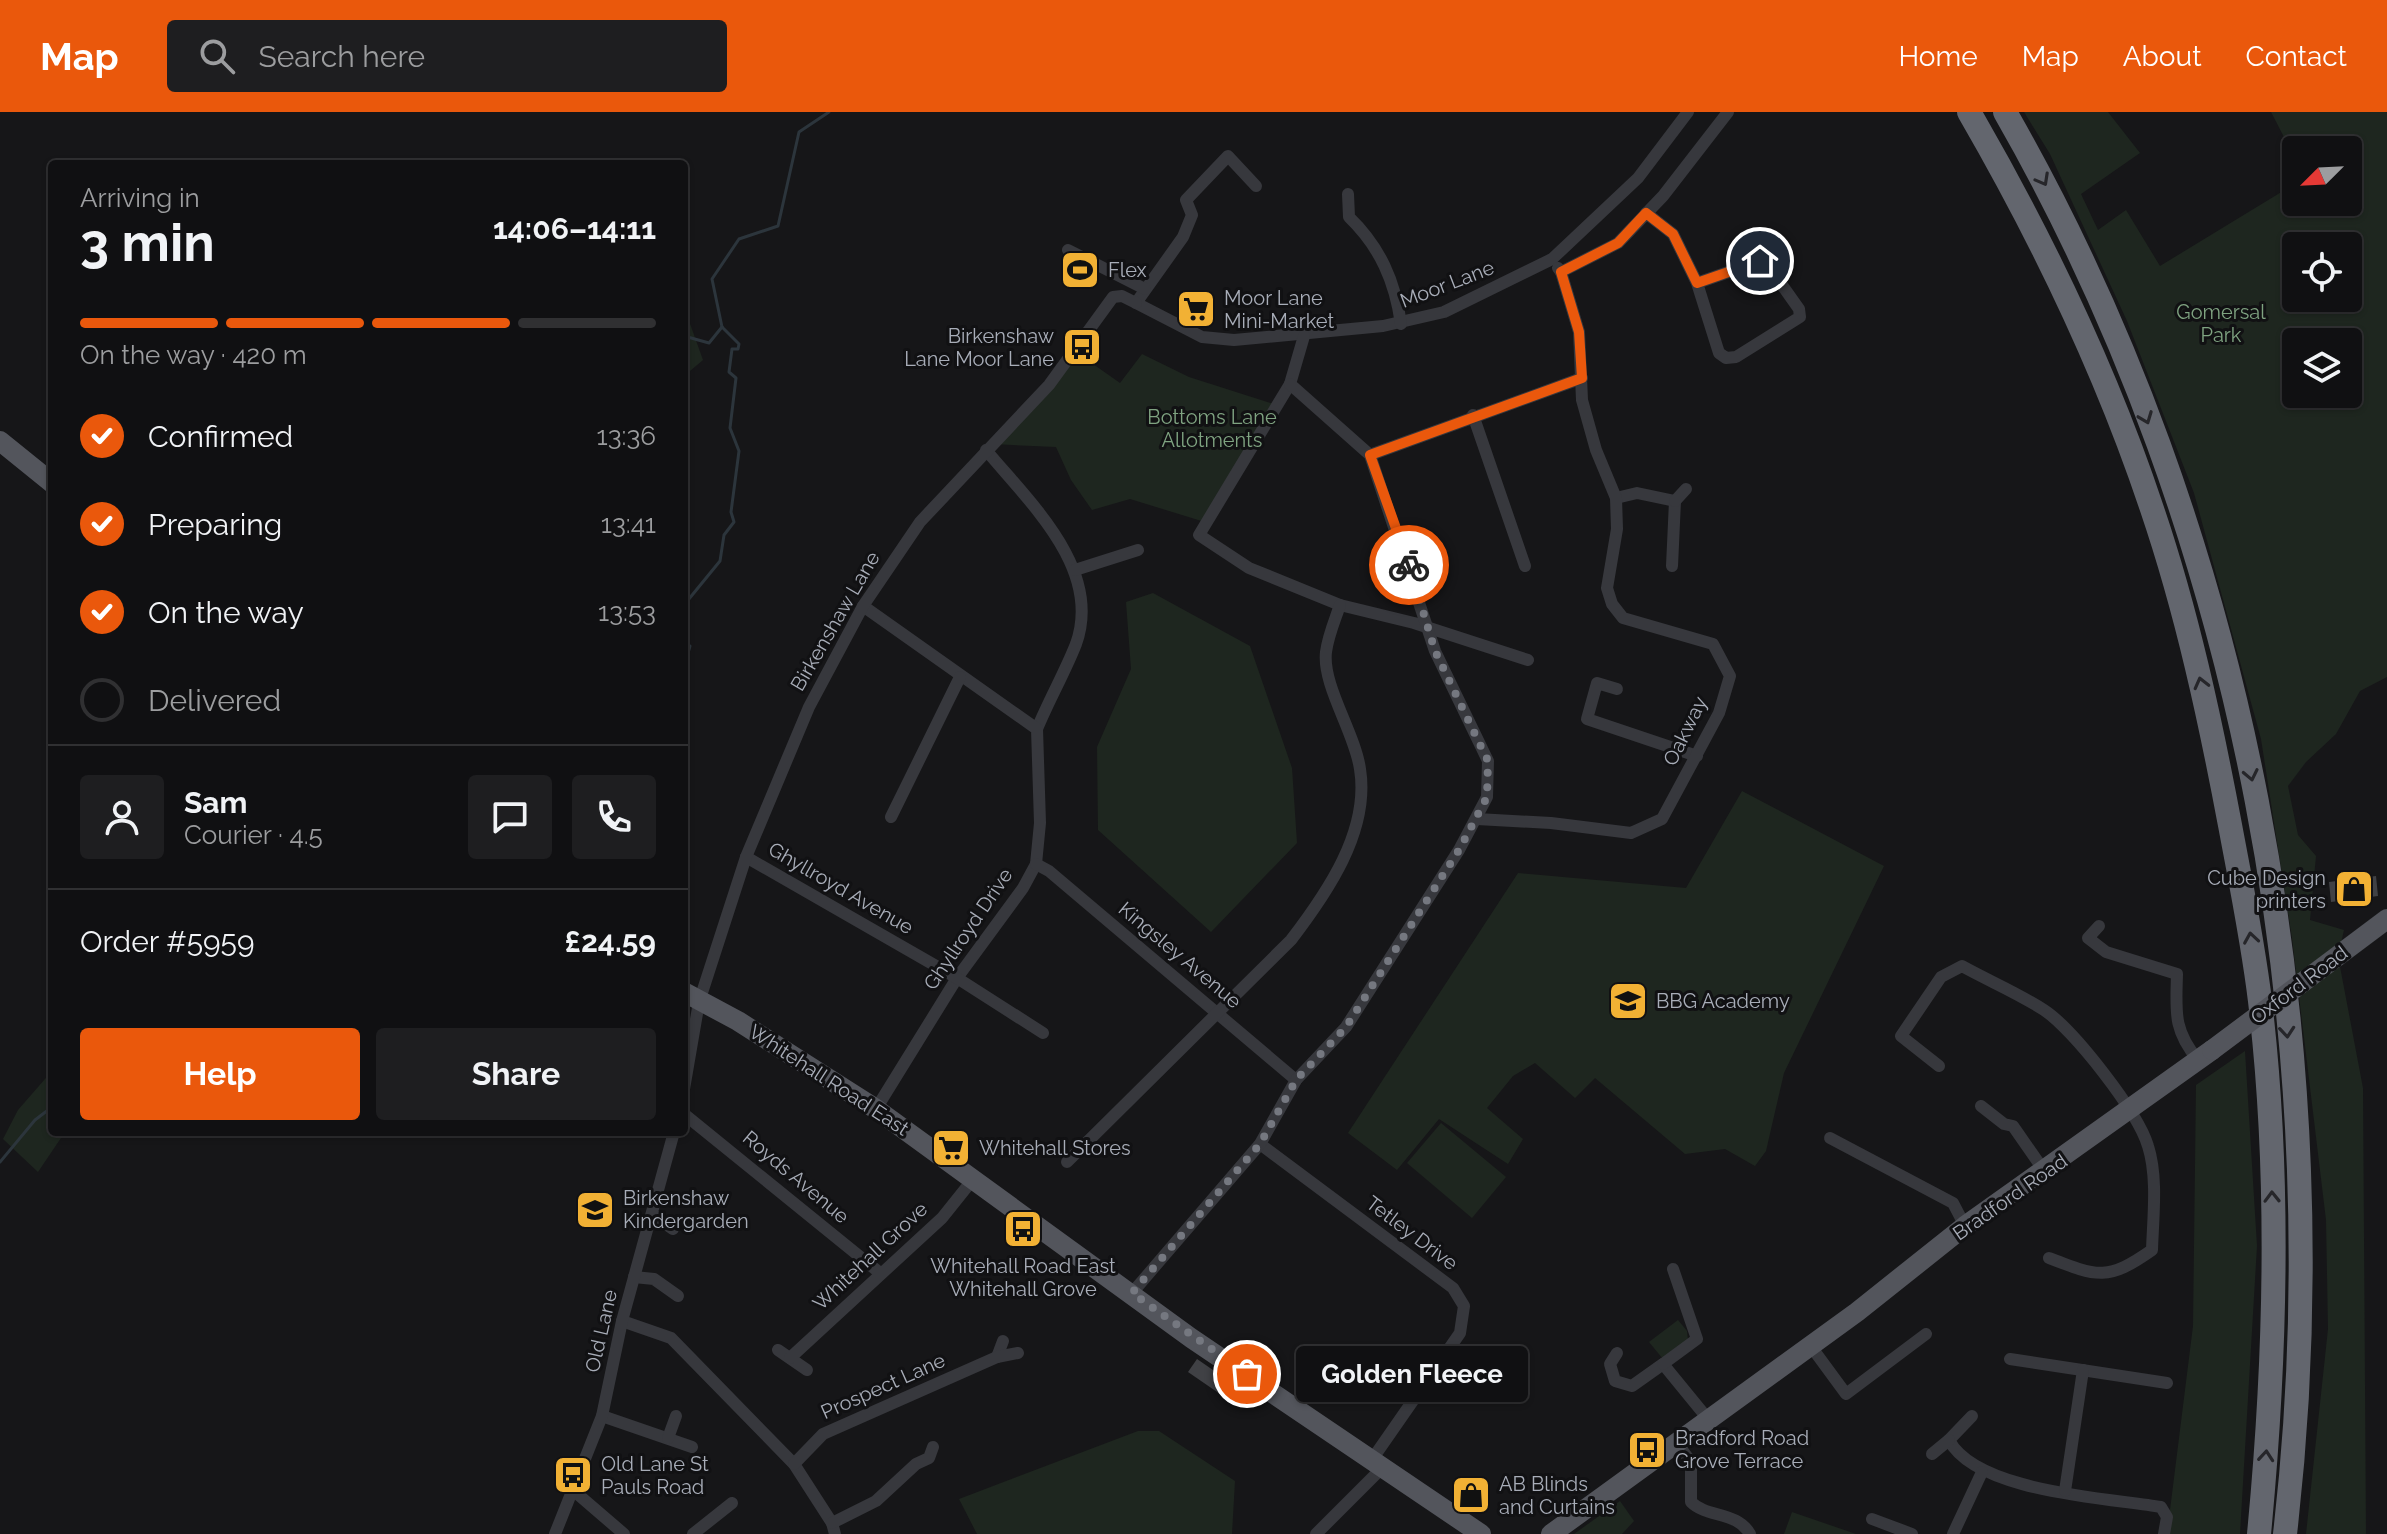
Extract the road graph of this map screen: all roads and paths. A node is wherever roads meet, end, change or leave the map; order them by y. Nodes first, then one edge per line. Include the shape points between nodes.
1 (1688, 112) edge
2 (1728, 112) edge
3 (1969, 112) edge
4 (2005, 112) edge
5 (1256, 186) dead end
6 (1348, 194) dead end
7 (1646, 213) junction
8 (1068, 250) dead end
9 (1552, 259) junction
10 (1561, 272) junction
11 (1697, 283) junction
12 (1145, 289) junction
13 (1136, 303) junction
14 (1401, 324) junction
15 (1304, 336) junction
16 (1582, 378) junction
17 (1290, 384) junction
18 (1473, 415) junction
19 (0, 441) edge
20 (986, 450) junction
21 (1370, 455) junction
22 (48, 480) edge
23 (1686, 489) dead end
24 (1616, 498) junction
25 (1675, 501) junction
26 (1138, 550) dead end
27 (1525, 566) dead end
28 (1672, 566) dead end
29 (1075, 570) junction
30 (1340, 605) junction
31 (863, 606) junction
32 (1432, 631) junction
33 (1528, 660) dead end
34 (960, 677) junction
35 (1617, 689) dead end
36 (1573, 715) dead end
37 (1587, 719) junction
38 (1037, 729) junction
39 (1697, 756) junction
40 (891, 817) dead end
41 (1477, 819) junction
42 (746, 857) junction
43 (1036, 864) junction
44 (2387, 919) edge
45 (2099, 926) dead end
46 (957, 978) junction
47 (692, 997) edge
48 (1217, 1014) junction
49 (1043, 1033) dead end
50 (688, 1043) edge
51 (2205, 1055) junction
52 (1939, 1066) dead end
53 (1296, 1080) junction
54 (1981, 1106) dead end
55 (876, 1109) junction
56 (2130, 1112) junction
57 (688, 1117) edge
58 (673, 1136) edge
59 (1830, 1138) dead end
60 (1260, 1144) junction
61 (1067, 1162) dead end
62 (2045, 1172) junction
63 (974, 1178) junction
64 (652, 1214) junction
65 (1965, 1226) junction
66 (673, 1229) dead end
67 (2049, 1258) dead end
68 (1673, 1269) dead end
69 (880, 1273) junction
70 (634, 1277) junction
71 (1132, 1293) junction
72 (678, 1296) dead end
73 (622, 1321) junction
74 (1926, 1334) dead end
75 (1003, 1341) dead end
76 (1810, 1345) junction
77 (778, 1350) dead end
78 (1018, 1353) dead end
79 (1617, 1353) dead end
80 (997, 1357) junction
81 (790, 1358) junction
82 (2010, 1359) dead end
83 (1663, 1364) junction
84 (807, 1370) dead end
85 (2083, 1370) junction
86 (2167, 1383) dead end
87 (602, 1416) junction
88 (676, 1416) dead end
89 (1972, 1416) dead end
90 (1708, 1419) junction
91 (668, 1438) junction
92 (1949, 1440) junction
93 (1677, 1443) junction
94 (692, 1447) dead end
95 (1932, 1454) dead end
96 (934, 1456) dead end
97 (794, 1464) junction
98 (1376, 1465) junction
99 (1982, 1472) junction
100 (574, 1491) junction
101 (2065, 1491) junction
102 (732, 1503) dead end
103 (1697, 1508) junction
104 (1872, 1519) dead end
105 (1694, 1521) dead end
106 (834, 1528) edge
107 (555, 1534) edge
108 (624, 1534) edge
109 (693, 1534) edge
110 (1316, 1534) edge
111 (1481, 1534) edge
112 (1551, 1534) edge
113 (1750, 1534) edge
114 (1912, 1534) edge
115 (1953, 1534) edge
116 (2164, 1534) edge
117 (2259, 1534) edge
118 (2285, 1534) edge

1 - 9 street, Moor Lane via 1638,178
2 - 7 street
117 -> 3 highway via 2273,1350 2272,1155 2260,1002 2210,722 2152,507 2087,340 2016,193
4 -> 118 highway via 2049,189 2100,304 2185,521 2223,651 2263,834 2280,939 2297,1153 2295,1451
5 - 12 street via 1228,156 1186,200 1192,215 1183,237
6 - 14 street via 1349,217 1388,267
7 - 10 street via 1618,243
7 - 11 street via 1673,234
8 - 12 street
9 - 10 street
9 - 14 street, Moor Lane via 1469,302
10 - 16 street via 1579,332
11 - 11 street via 1760,261 1800,317 1726,358 1719,353
12 - 13 street
13 - 15 street, Moor Lane via 1202,337
13 - 20 street, Birkenshaw Lane via 1113,297 1049,385
14 - 15 street, Moor Lane
15 - 17 street
16 - 18 street
16 - 24 street via 1582,400 1596,450
17 - 21 street
17 - 30 street via 1199,535 1249,568
18 - 21 street
18 - 27 street
19 - 22 main road
20 - 29 street
20 - 31 street, Birkenshaw Lane via 920,522
21 - 32 street
23 - 25 street
24 - 25 street via 1637,493
24 - 39 street, Oakway via 1617,529 1607,588 1612,604 1623,618 1713,644 1730,676
25 - 28 street
26 - 29 street
29 - 38 street via 1082,603 1077,642
30 - 32 street
30 - 48 street via 1326,653 1361,771 1350,845 1317,906 1291,940
31 - 34 street
31 - 42 street, Birkenshaw Lane via 809,707
32 - 33 street
32 - 41 street via 1435,651 1488,761 1487,797
34 - 38 street
34 - 40 street
35 - 37 street via 1597,683
36 - 37 street
37 - 39 street
38 - 43 street, Ghyllroyd Drive
39 - 41 street, Oakway via 1662,819 1631,833
41 - 53 street via 1346,1027
42 - 46 street, Ghyllroyd Avenue
42 - 47 street, Birkenshaw Lane
43 - 46 street, Ghyllroyd Drive
43 - 48 street, Kingsley Avenue
44 - 51 main road, Oxford Road, bridge
45 - 51 street via 2088,938 2106,952 2177,974 2181,1041
46 - 49 street, Ghyllroyd Avenue
46 - 55 street, Ghyllroyd Drive
47 - 50 street
47 - 55 main road, Whitehall Road East
48 - 53 street, Kingsley Avenue
48 - 61 street
51 - 56 main road, Bradford Road
52 - 56 street via 1895,1035 1941,977 1962,966 2046,1011 2087,1052
53 - 60 street
54 - 62 street via 2013,1126
55 - 63 main road, Whitehall Road East
56 - 62 main road, Bradford Road
56 - 67 street via 2148,1146 2152,1250 2121,1272 2083,1271
57 - 69 street, Royds Avenue
58 - 64 street, Old Lane
59 - 65 street via 1953,1203
60 - 71 street
60 - 98 street, Tetley Drive via 1453,1288 1464,1306 1460,1333
62 - 65 main road, Bradford Road
63 - 69 street, Whitehall Grove via 942,1218
63 - 71 main road, Whitehall Road East
64 - 66 street
64 - 70 street, Old Lane
65 - 76 main road, Bradford Road
68 - 83 street via 1697,1339
69 - 81 street, Whitehall Grove
70 - 72 street via 654,1279
70 - 73 street, Old Lane
71 - 98 main road, Whitehall Road East
73 - 87 street, Old Lane
73 - 97 street via 671,1338
74 - 76 street via 1846,1394
75 - 80 street
76 - 90 main road, Bradford Road
77 - 81 street
78 - 80 street, Prospect Lane
79 - 83 street via 1609,1371 1623,1385 1632,1386
80 - 97 street, Prospect Lane via 823,1434
81 - 84 street
82 - 85 street
83 - 90 street
85 - 86 street
85 - 101 street
87 - 91 street
87 - 100 street, Old Lane
88 - 91 street
89 - 92 street
90 - 93 main road, Bradford Road
91 - 94 street
92 - 95 street
92 - 99 street
93 - 103 street via 1691,1462 1691,1502
93 - 112 main road, Bradford Road
96 - 106 street via 916,1464 876,1501
97 - 106 street
98 - 110 street, Tetley Drive
98 - 111 main road, Whitehall Road East
99 - 101 street
99 - 115 street
100 - 107 street, Old Lane
100 - 108 street
101 - 116 street via 2161,1507 2167,1517
102 - 109 street
103 - 105 street
103 - 113 street via 1742,1521
104 - 114 street

